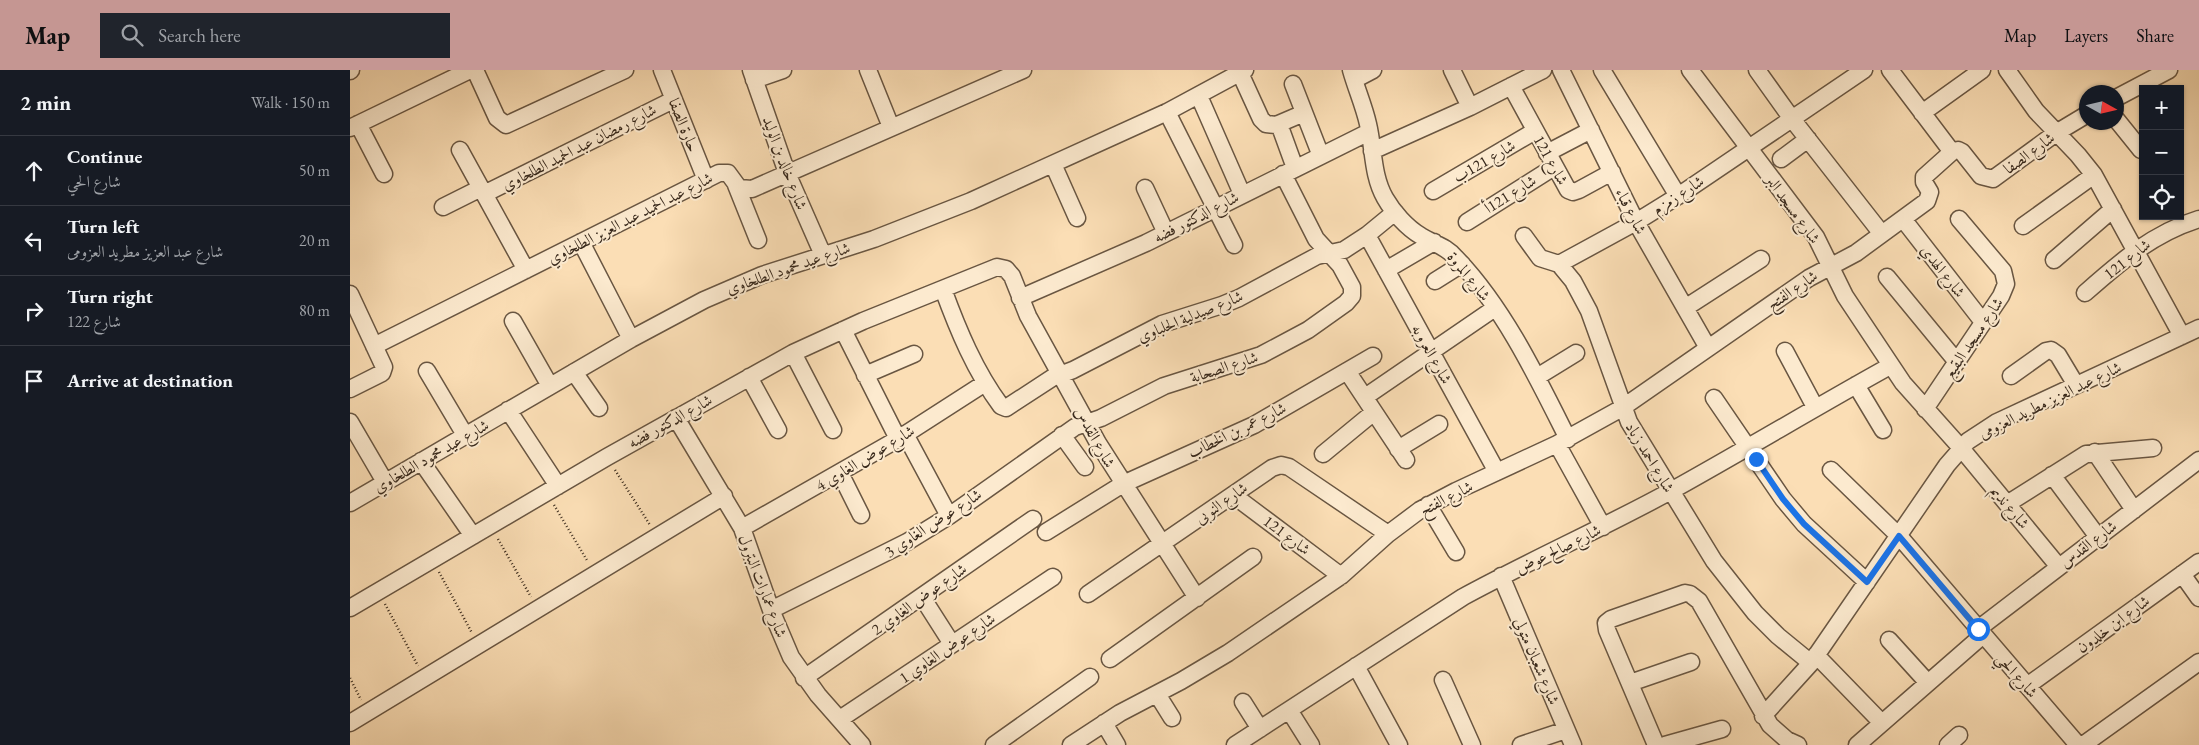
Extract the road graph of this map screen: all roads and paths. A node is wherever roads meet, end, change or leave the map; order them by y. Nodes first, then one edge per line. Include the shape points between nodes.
1 (470, 70) edge
2 (475, 70) edge
3 (625, 70) edge
4 (662, 70) edge
5 (783, 70) edge
6 (868, 70) edge
7 (1023, 70) edge
8 (1373, 70) edge
9 (1452, 70) edge
10 (1542, 70) edge
11 (1561, 70) edge
12 (1602, 70) edge
13 (1690, 70) edge
14 (1757, 70) edge
15 (1890, 70) edge
16 (1982, 70) edge
17 (2007, 70) edge
18 (1860, 71) edge
19 (1242, 72) edge
20 (2162, 72) edge
21 (752, 75) edge
22 (1352, 75) edge
23 (1293, 84) dead end
24 (1511, 86) junction
25 (2124, 93) edge
26 (1199, 96) junction
27 (673, 100) junction
28 (1470, 107) junction
29 (1167, 112) junction
30 (1304, 113) junction
31 (1922, 113) junction
32 (1792, 119) junction
33 (2079, 119) edge
34 (1279, 124) junction
35 (354, 126) edge
36 (891, 127) junction
37 (2124, 129) edge
38 (1591, 130) junction
39 (1535, 131) junction
40 (1369, 132) junction
41 (2056, 133) junction
42 (1808, 139) junction
43 (1748, 148) junction
44 (2139, 148) edge
45 (460, 150) dead end
46 (1372, 151) junction
47 (1952, 152) junction
48 (1321, 156) junction
49 (1781, 159) dead end
50 (1550, 160) junction
51 (1053, 164) junction
52 (1289, 171) junction
53 (1612, 172) junction
54 (787, 173) junction
55 (384, 174) dead end
56 (2094, 175) junction
57 (706, 180) junction
58 (736, 185) junction
59 (1145, 188) dead end
60 (483, 191) junction
61 (1433, 191) dead end
62 (1242, 194) junction
63 (1678, 196) junction
64 (443, 207) dead end
65 (1216, 207) junction
66 (2113, 209) junction
67 (1395, 212) junction
68 (1077, 218) dead end
69 (1903, 219) junction
70 (1958, 219) dead end
71 (2199, 219) edge
72 (1467, 222) dead end
73 (1636, 222) junction
74 (2023, 226) dead end
75 (1166, 232) junction
76 (1882, 234) junction
77 (1367, 235) junction
78 (1524, 236) dead end
79 (758, 240) dead end
80 (581, 242) junction
81 (1434, 242) junction
82 (1234, 245) dead end
83 (2136, 250) junction
84 (823, 254) junction
85 (1328, 254) junction
86 (1760, 259) dead end
87 (2054, 260) dead end
88 (1462, 264) junction
89 (1559, 264) junction
90 (1831, 266) junction
91 (1006, 269) joint
92 (526, 270) junction
93 (1386, 270) junction
94 (1887, 276) dead end
95 (1435, 281) dead end
96 (944, 289) junction
97 (2085, 293) dead end
98 (350, 294) edge
99 (1020, 298) junction
100 (1495, 308) junction
101 (1685, 308) junction
102 (354, 313) edge
103 (512, 321) dead end
104 (1983, 322) junction
105 (2199, 328) edge
106 (842, 330) junction
107 (2182, 336) junction
108 (631, 339) junction
109 (374, 346) junction
110 (1708, 348) junction
111 (1785, 351) dead end
112 (1431, 352) junction
113 (793, 353) junction
114 (1576, 353) dead end
115 (914, 354) dead end
116 (1373, 356) dead end
117 (1957, 362) junction
118 (1890, 366) junction
119 (427, 371) dead end
120 (1347, 371) junction
121 (574, 372) junction
122 (865, 374) junction
123 (1061, 374) junction
124 (2011, 376) dead end
125 (749, 377) junction
126 (1536, 377) junction
127 (985, 383) junction
128 (1856, 385) junction
129 (2076, 385) junction
130 (550, 386) junction
131 (350, 389) edge
132 (1365, 398) junction
133 (1714, 398) dead end
134 (1815, 407) junction
135 (599, 408) dead end
136 (1622, 408) junction
137 (1925, 409) junction
138 (508, 410) junction
139 (1374, 412) junction
140 (676, 418) junction
141 (350, 422) edge
142 (1087, 423) junction
143 (1439, 424) dead end
144 (778, 430) dead end
145 (833, 430) dead end
146 (1883, 430) dead end
147 (465, 435) junction
148 (1062, 435) junction
149 (901, 437) junction
150 (1562, 441) junction
151 (1747, 446) junction
152 (1961, 448) junction
153 (2152, 448) dead end
154 (2096, 452) junction
155 (1323, 454) dead end
156 (607, 457) junction
157 (2199, 460) edge
158 (421, 461) junction
159 (1084, 467) dead end
160 (1831, 470) dead end
161 (1496, 472) junction
162 (840, 473) junction
163 (2052, 475) junction
164 (385, 482) junction
165 (1123, 484) junction
166 (552, 489) junction
167 (1670, 491) junction
168 (1233, 495) junction
169 (724, 496) junction
170 (350, 503) edge
171 (2008, 504) junction
172 (1428, 505) junction
173 (2134, 510) junction
174 (861, 515) dead end
175 (948, 516) junction
176 (1033, 520) dead end
177 (490, 526) junction
178 (1603, 527) junction
179 (742, 528) junction
180 (1046, 532) dead end
181 (1388, 534) junction
182 (473, 536) junction
183 (1899, 536) junction
184 (657, 537) junction
185 (2098, 537) junction
186 (1162, 544) junction
187 (1456, 552) dead end
188 (1253, 557) dead end
189 (433, 560) junction
190 (2199, 562) edge
191 (2059, 567) junction
192 (595, 574) junction
193 (2182, 574) junction
194 (1342, 576) junction
195 (1501, 576) junction
196 (1054, 577) dead end
197 (1867, 582) junction
198 (378, 592) junction
199 (1088, 594) dead end
200 (922, 597) junction
201 (1197, 598) junction
202 (2199, 598) edge
203 (351, 606) edge
204 (538, 609) junction
205 (771, 610) junction
206 (1980, 632) junction
207 (1889, 640) dead end
208 (952, 644) junction
209 (478, 646) junction
210 (1110, 659) dead end
211 (1814, 659) junction
212 (1691, 662) dead end
213 (2199, 662) edge
214 (1356, 666) junction
215 (1090, 677) dead end
216 (350, 678) edge
217 (425, 678) junction
218 (804, 678) junction
219 (1443, 680) dead end
220 (1630, 683) junction
221 (1928, 683) junction
222 (2027, 686) junction
223 (1157, 694) junction
224 (1243, 702) dead end
225 (1289, 710) junction
226 (368, 712) junction
227 (1763, 716) junction
228 (840, 718) junction
229 (1172, 718) dead end
230 (350, 723) edge
231 (1104, 723) junction
232 (1882, 723) junction
233 (1260, 729) junction
234 (1722, 729) dead end
235 (1570, 738) edge
236 (1692, 741) edge
237 (859, 744) edge
238 (994, 745) edge
239 (1071, 745) edge
240 (1117, 745) edge
241 (1235, 745) edge
242 (1311, 745) edge
243 (1399, 745) edge
244 (1472, 745) edge
245 (1521, 745) edge
246 (1656, 745) edge
247 (1665, 745) edge
248 (1798, 745) edge
249 (1857, 745) edge
250 (2078, 745) edge
251 (2083, 745) edge

1 - 35 street
2 - 3 street via 497,118 506,125
4 - 27 street, حارة الصفا
5 - 21 street
6 - 36 street
7 - 36 street, شارع عبد الحميد عبد العزيز الطلخاوي
8 - 22 street
9 - 28 street
10 - 24 street
11 - 38 street, شارع قباء
12 - 63 street
13 - 43 street, شارع مسجد البر
14 - 32 street
15 - 31 street
16 - 31 street
17 - 41 street via 2036,112
18 - 32 street, شارع زمزم
19 - 26 street, شارع عيد محمود الطلخاوي
19 - 34 street via 1263,122 1272,126
20 - 25 street
21 - 54 street, شارع خالد بن الوليد
22 - 40 street, شارع المروة
23 - 30 street
24 - 28 street
24 - 39 street, شارع 121
26 - 29 street, شارع عيد محمود الطلخاوي
26 - 62 street
27 - 57 street, حارة الصفا
27 - 60 street, شارع رمضان عبد الحميد الطلخاوي
28 - 46 street
29 - 51 street, شارع عيد محمود الطلخاوي
29 - 65 street
30 - 34 street
30 - 48 street
31 - 47 street
32 - 42 street
32 - 43 street, شارع زمزم
33 - 41 street, شارع الصفا
34 - 52 street
35 - 55 street
36 - 54 street, شارع عبد الحميد عبد العزيز الطلخاوي
37 - 44 street
38 - 50 street, شارع 121أ
38 - 53 street, شارع قباء
39 - 50 street, شارع 121
39 - 61 street, شارع 121ب
40 - 46 street, شارع المروة
40 - 48 street, شارع الدكتور فضه
41 - 47 street, شارع الصفا via 1992,178 1982,176 1960,151
41 - 56 street
42 - 49 street
42 - 76 street
43 - 63 street, شارع زمزم
43 - 90 street, شارع مسجد البر via 1816,237
45 - 60 street
46 - 67 street, شارع المروة via 1380,187
47 - 69 street, شارع الفتح via 1924,177 1929,198
48 - 52 street, شارع الدكتور فضه
50 - 53 street, شارع 121 via 1570,192
50 - 72 street, شارع 121أ
51 - 68 street
51 - 84 street, شارع عيد محمود الطلخاوي via 936,216
52 - 62 street, شارع الدكتور فضه
52 - 85 street via 1316,239
53 - 73 street, شارع قباء
54 - 58 street, شارع عبد الحميد عبد العزيز الطلخاوي via 748,190
54 - 84 street, شارع خالد بن الوليد
56 - 66 street
56 - 74 street
57 - 58 street, شارع عبد الحميد عبد العزيز الطلخاوي via 725,172
57 - 80 street, شارع عبد الحميد عبد العزيز الطلخاوي
58 - 79 street
59 - 75 street
60 - 64 street, شارع رمضان عبد الحميد الطلخاوي
60 - 92 street
62 - 65 street, شارع الدكتور فضه
63 - 73 street, شارع زمزم
65 - 75 street, شارع الدكتور فضه
65 - 82 street
66 - 83 street
66 - 87 street
67 - 77 street, شارع صيدلية الحلباوي
67 - 81 street, شارع المروة via 1419,235
69 - 76 street, شارع الفتح
69 - 104 street, شارع الهدي
70 - 104 street, شارع مسجد البقيع via 2006,277 2005,290
71 - 83 street, شارع 121 via 2171,229
73 - 89 street, شارع زمزم
73 - 101 street, شارع قباء
75 - 99 street, شارع الدكتور فضه
76 - 90 street, شارع الفتح
77 - 85 street, شارع صيدلية الحلباوي via 1344,250
77 - 93 street, شارع العروبه
78 - 89 street, شارع احمد زياد via 1540,258
80 - 92 street, شارع عبد الحميد عبد العزيز الطلخاوي
80 - 108 street
81 - 88 street, شارع المروة
81 - 93 street
83 - 97 street, شارع 121
83 - 107 street
84 - 108 street, شارع عيد محمود الطلخاوي via 733,287
85 - 123 street, شارع صيدلية الحلباوي via 1311,258 1239,298 1162,324
85 - 142 street, شارع الصحابة via 1344,272 1352,287 1352,296 1308,330 1261,355 1164,386
86 - 101 street
88 - 95 street
88 - 100 street, شارع المروة
89 - 136 street, شارع احمد زياد via 1589,311
90 - 110 street, شارع الفتح
90 - 118 street, شارع مسجد البر via 1845,296
91 - 96 street, شارع الدكتور فضه via 993,268
91 - 99 street, شارع القدس
92 - 109 street, شارع عبد الحميد عبد العزيز الطلخاوي
93 - 112 street, شارع العروبه
94 - 117 street
96 - 106 street, شارع الدكتور فضه
96 - 127 street via 966,348
98 - 102 street
99 - 123 street, شارع القدس
100 - 112 street
100 - 126 street, شارع المروة
101 - 110 street, شارع قباء
102 - 109 street
103 - 130 street
104 - 117 street, شارع مسجد البقيع
105 - 107 street, شارع عبد العزيز مطريد العزومى
106 - 113 street, شارع الدكتور فضه
106 - 122 street
107 - 129 street, شارع عبد العزيز مطريد العزومى
108 - 121 street, شارع عيد محمود الطلخاوي
109 - 131 street via 384,370
110 - 136 street, شارع الفتح
111 - 134 street
112 - 132 street
112 - 161 street, شارع العروبه
113 - 125 street, شارع الدكتور فضه
113 - 145 street
114 - 126 street
115 - 122 street
116 - 120 street, شارع عمر بن الخطاب
117 - 137 street, شارع مسجد البقيع
118 - 128 street, شارع صالح عوض
118 - 137 street, شارع مسجد البر
119 - 147 street
120 - 132 street
120 - 165 street, شارع عمر بن الخطاب via 1254,425
121 - 130 street, شارع عيد محمود الطلخاوي
121 - 135 street
122 - 149 street
123 - 127 street, شارع صيدلية الحلباوي via 1006,408 1001,406
123 - 142 street, شارع القدس
124 - 129 street via 2052,350
125 - 140 street, شارع الدكتور فضه
125 - 144 street
126 - 150 street, شارع المروة
127 - 149 street, شارع عوض الغاوي 4
128 - 134 street, شارع صالح عوض
128 - 146 street
129 - 152 street, شارع عبد العزيز مطريد العزومى via 1981,430
130 - 138 street, شارع عيد محمود الطلخاوي
132 - 139 street
133 - 151 street
134 - 151 street, شارع صالح عوض
136 - 150 street, شارع الفتح
136 - 167 street, شارع احمد زياد
137 - 152 street, شارع مسجد البر
138 - 147 street, شارع عيد محمود الطلخاوي
138 - 166 street
139 - 143 street via 1402,454
139 - 155 street
140 - 156 street, شارع الدكتور فضه
140 - 169 street, شارع عمارات البترول
141 - 164 street
142 - 148 street, شارع عوض الغاوي 3
142 - 165 street, شارع القدس
147 - 158 street, شارع عيد محمود الطلخاوي
148 - 159 street
148 - 175 street, شارع عوض الغاوي 3
149 - 162 street, شارع عوض الغاوي 4
149 - 175 street
150 - 161 street, شارع الفتح
150 - 178 street, شارع المروة
151 - 167 street, شارع صالح عوض
151 - 197 street via 1804,524
152 - 171 street, شارع نديم
152 - 183 street, شارع عبد العزيز مطريد العزومى
153 - 154 street
154 - 163 street via 2081,456
154 - 173 street
156 - 166 street, شارع الدكتور فضه
156 - 184 path
157 - 173 street, شارع القدس
158 - 164 street, شارع عيد محمود الطلخاوي
158 - 182 street
160 - 183 street, شارع الحي
161 - 172 street, شارع الفتح
162 - 174 street
162 - 179 street, شارع عوض الغاوي 4
163 - 171 street
163 - 185 street
164 - 170 street, شارع عيد محمود الطلخاوي
165 - 180 street, شارع عمر بن الخطاب
165 - 186 street, شارع القدس
166 - 177 street, شارع الدكتور فضه
166 - 192 path
167 - 178 street, شارع صالح عوض
167 - 211 street, شارع احمد زياد via 1734,588 1778,636
168 - 181 street, شارع النوبى via 1272,468 1289,467
168 - 186 street, شارع النوبى
168 - 194 street, شارع 121
169 - 179 street, شارع عمارات البترول
169 - 184 street
171 - 191 street, شارع نديم
172 - 181 street, شارع الفتح
172 - 187 street
173 - 185 street, شارع القدس
175 - 205 street, شارع عوض الغاوي 3 via 886,554
176 - 200 street, شارع عوض الغاوي 2
177 - 182 street, شارع الدكتور فضه
177 - 204 path
178 - 195 street, شارع صالح عوض
179 - 205 street, شارع عمارات البترول
181 - 194 street, شارع الفتح
182 - 189 street, شارع الدكتور فضه
183 - 197 street, شارع عبد العزيز مطريد العزومى
183 - 206 street, شارع الحي
184 - 192 street
185 - 191 street, شارع القدس
186 - 199 street, شارع النوبى
186 - 201 street, شارع القدس
188 - 201 street
189 - 198 street, شارع الدكتور فضه
189 - 209 path
190 - 193 street, شارع ابن خلدون
191 - 206 street, شارع القدس
192 - 204 street
193 - 202 street
193 - 222 street, شارع ابن خلدون
194 - 223 street, شارع الفتح via 1228,653
195 - 214 street, شارع صالح عوض via 1438,612
195 - 235 street, شارع شعبان متولي
196 - 208 street, شارع عوض الغاوي 1
197 - 211 street, شارع عبد العزيز مطريد العزومى
198 - 203 street, شارع الدكتور فضه
198 - 217 path
200 - 208 street
200 - 218 street, شارع عوض الغاوي 2
201 - 210 street
204 - 209 street
205 - 218 street, شارع عمارات البترول via 791,657
206 - 221 street, شارع القدس
206 - 222 street, شارع الحي
207 - 221 street
208 - 228 street, شارع عوض الغاوي 1
209 - 217 street
211 - 227 street, شارع عبد العزيز مطريد العزومى
211 - 232 street, شارع احمد زياد
212 - 220 street
213 - 251 street
214 - 225 street, شارع صالح عوض
214 - 243 street
215 - 238 street
216 - 226 path
217 - 226 street
218 - 228 street, شارع عمارات البترول
219 - 244 street
220 - 227 street via 1606,623 1680,594 1690,594 1702,606
220 - 246 street
221 - 232 street, شارع القدس
222 - 250 street, شارع الحي
223 - 229 street
223 - 231 street, شارع الفتح
224 - 233 street
225 - 233 street, شارع صالح عوض
225 - 242 street
226 - 230 street
227 - 248 street via 1778,733
228 - 237 street, شارع عمارات البترول
231 - 239 street, شارع الفتح
231 - 240 street
232 - 249 street, شارع القدس
233 - 241 street, شارع صالح عوض
234 - 236 street
235 - 245 street
236 - 247 street

